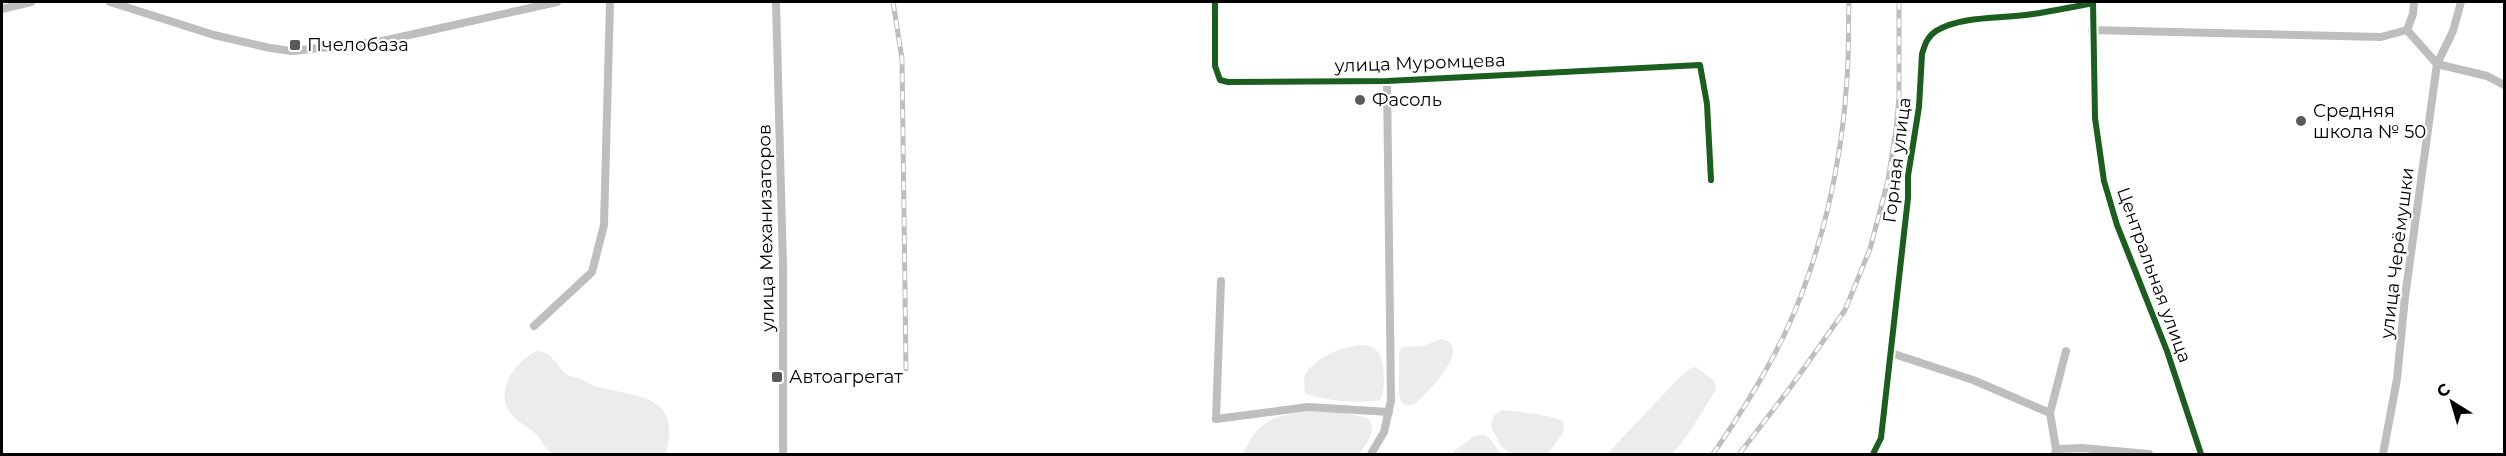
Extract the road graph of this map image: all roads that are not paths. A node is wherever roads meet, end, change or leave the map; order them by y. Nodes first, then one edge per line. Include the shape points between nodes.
1 (31, 2) edge
2 (110, 2) edge
3 (556, 2) edge
4 (610, 2) edge
5 (776, 2) edge
6 (1215, 2) edge
7 (2093, 2) edge
8 (2414, 2) edge
9 (2461, 2) edge
10 (2, 9) edge
11 (2092, 30) junction
12 (2407, 30) junction
13 (2437, 64) junction
14 (1388, 81) junction
15 (2505, 85) edge
16 (1711, 180) dead end
17 (1221, 281) dead end
18 (534, 326) dead end
19 (2066, 351) dead end
20 (1891, 352) junction
21 (1389, 412) junction
22 (2050, 413) junction
23 (2056, 452) edge
24 (783, 454) edge
25 (1371, 454) edge
26 (1873, 454) edge
27 (2149, 454) edge
28 (2195, 454) edge
29 (2201, 454) edge
30 (2383, 454) edge

1 - 10 street
2 - 3 street via 214,35 292,51 378,42
4 - 18 street via 604,225 592,272
5 - 24 street, улица Механизаторов
6 - 14 street, улица Муромцева via 1215,66 1220,80 1268,84
7 - 11 street, Центральная улица
7 - 20 street, Горная улица via 2032,15 1954,24 1937,31 1925,44
8 - 12 street
9 - 13 street, улица Черёмушки via 2453,31
11 - 12 street via 2381,37
11 - 29 street, Центральная улица via 2095,118 2104,181
12 - 13 street
13 - 15 street via 2487,76
13 - 30 street, улица Черёмушки via 2397,379
14 - 16 street, улица Муромцева via 1700,65 1706,89
14 - 21 street, улица Муромцева
17 - 21 street via 1216,418 1308,407
19 - 22 street
20 - 22 street via 1973,380
20 - 26 street, Горная улица via 1881,438
21 - 25 street via 1384,432
22 - 23 street
23 - 27 street via 2082,448
28 - 29 street

